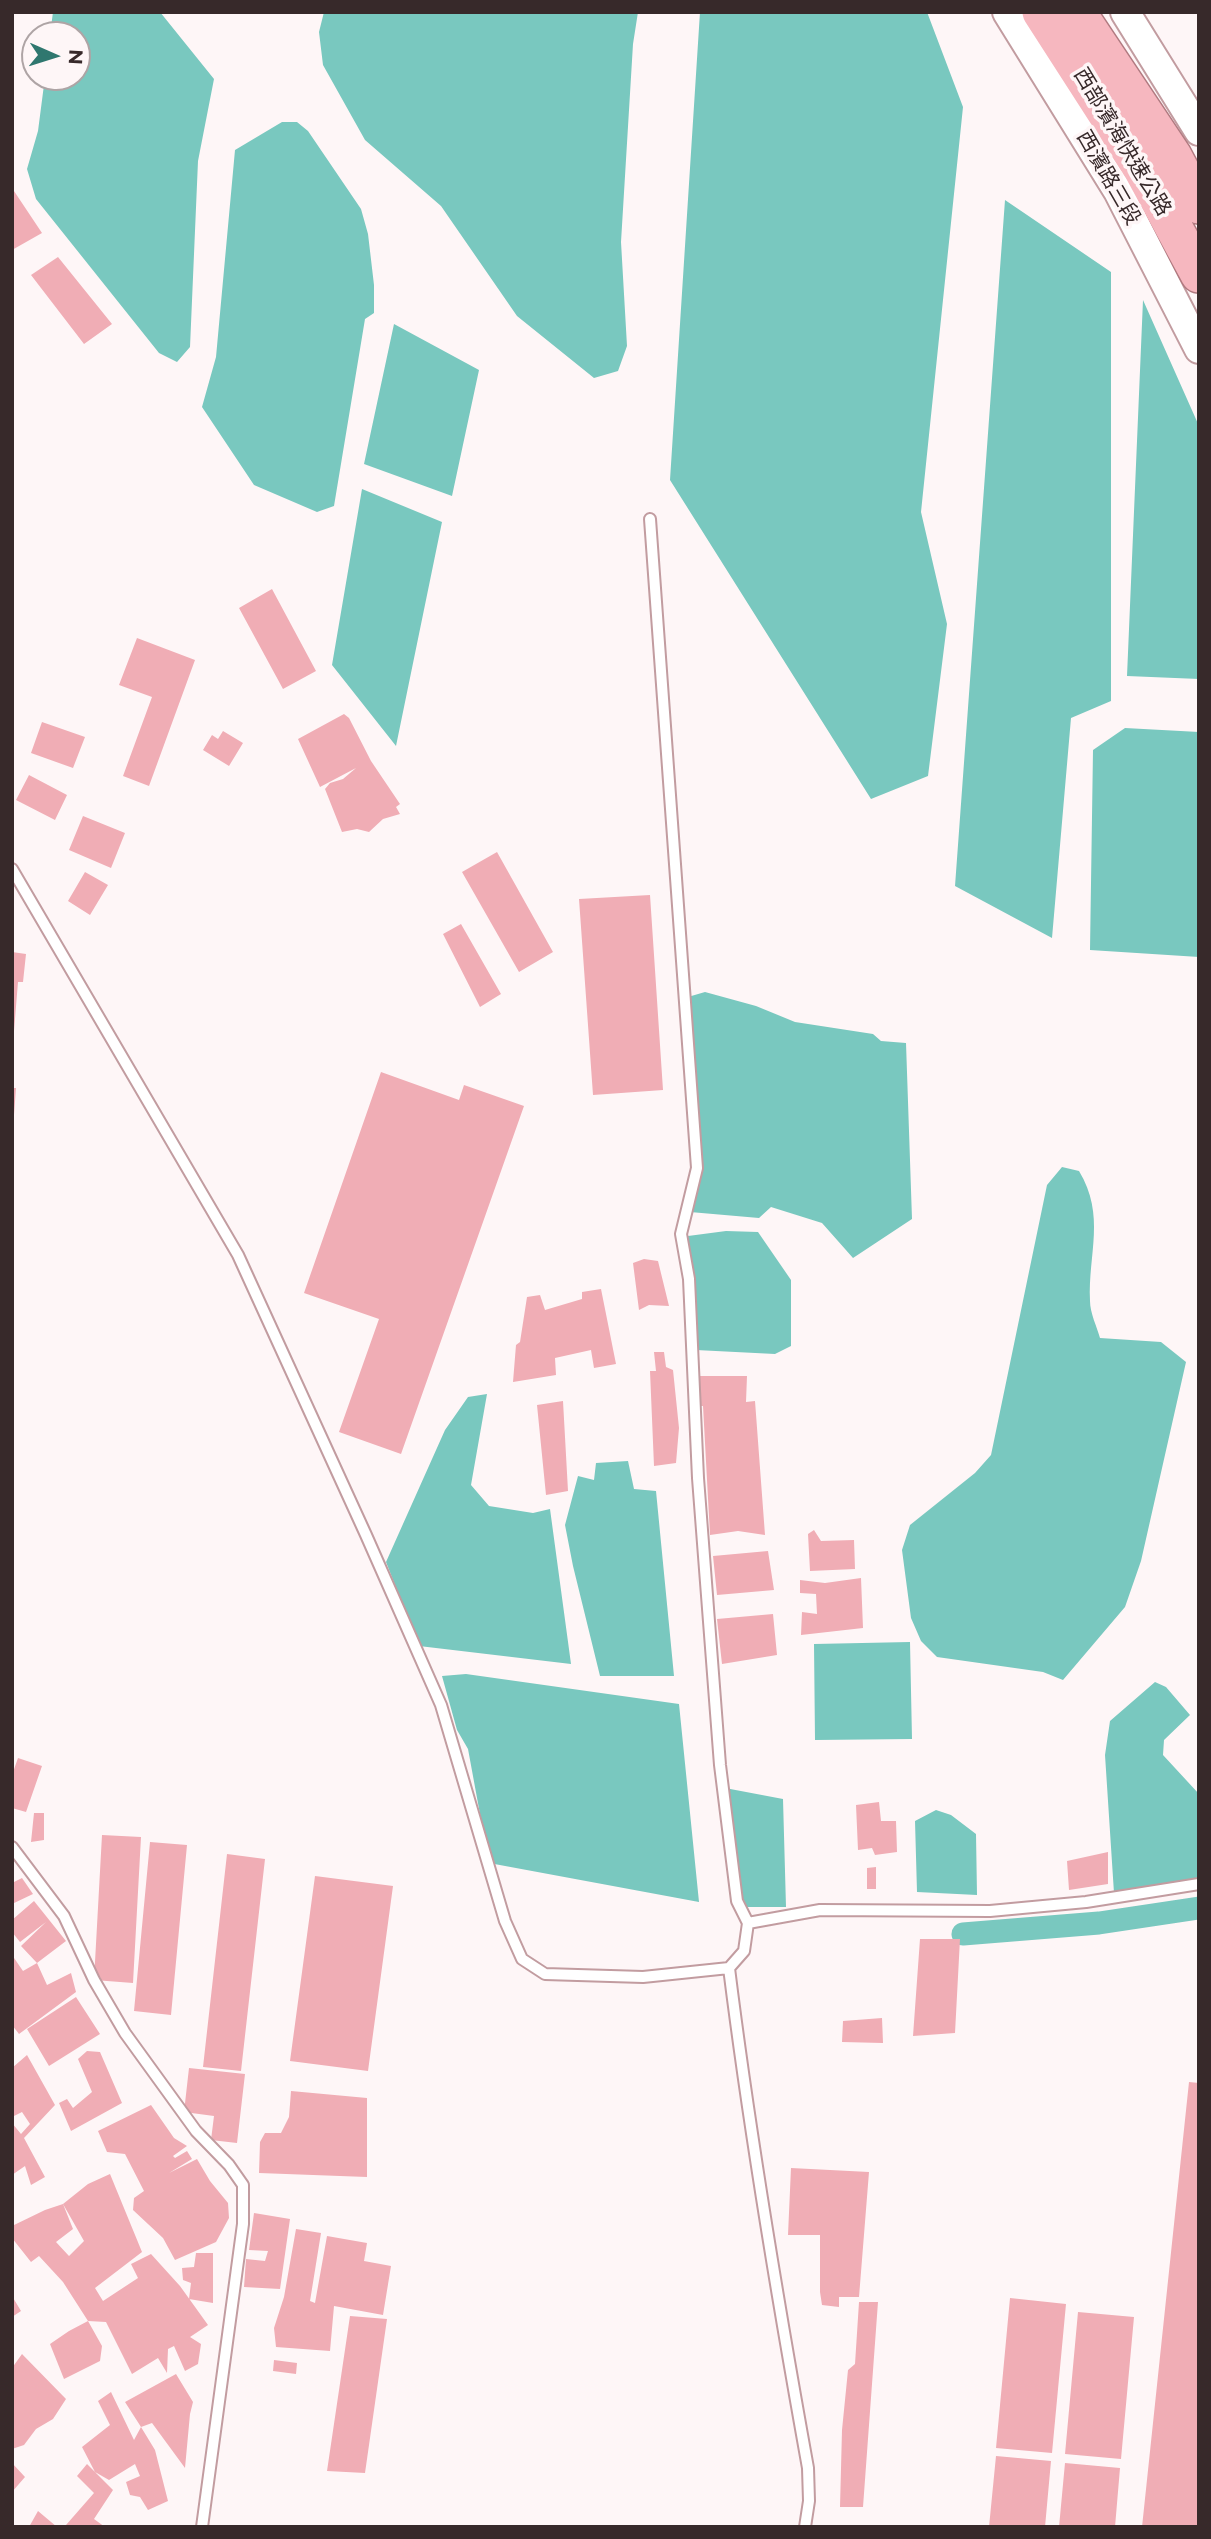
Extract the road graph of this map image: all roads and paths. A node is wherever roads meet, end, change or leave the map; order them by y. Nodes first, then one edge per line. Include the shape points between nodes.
1 (1007, 12) edge
2 (1041, 12) edge
3 (1077, 12) edge
4 (1125, 12) edge
5 (1199, 131) edge
6 (1199, 205) edge
7 (1199, 274) edge
8 (1199, 349) edge
9 (650, 519) dead end
10 (12, 869) edge
11 (12, 1847) edge
12 (1199, 1884) edge
13 (748, 1923) junction
14 (729, 1968) junction
15 (202, 2527) edge
16 (805, 2527) edge

1 - 8 street, 西濱路三段 via 1118,191
2 - 7 highway, 西部濱海快速公路 via 1142,169
3 - 6 highway, 西部濱海快速公路 via 1173,156
4 - 5 street
9 - 13 lane via 697,1168 681,1234 689,1279 698,1478 720,1765 737,1901
10 - 14 lane via 244,1268 440,1705 505,1921 522,1959 545,1974 643,1977
11 - 15 lane via 64,1916 125,2033 196,2131 243,2185 243,2224
12 - 13 lane via 990,1911 820,1910
13 - 14 lane via 744,1951
14 - 16 lane via 768,2242 808,2468

